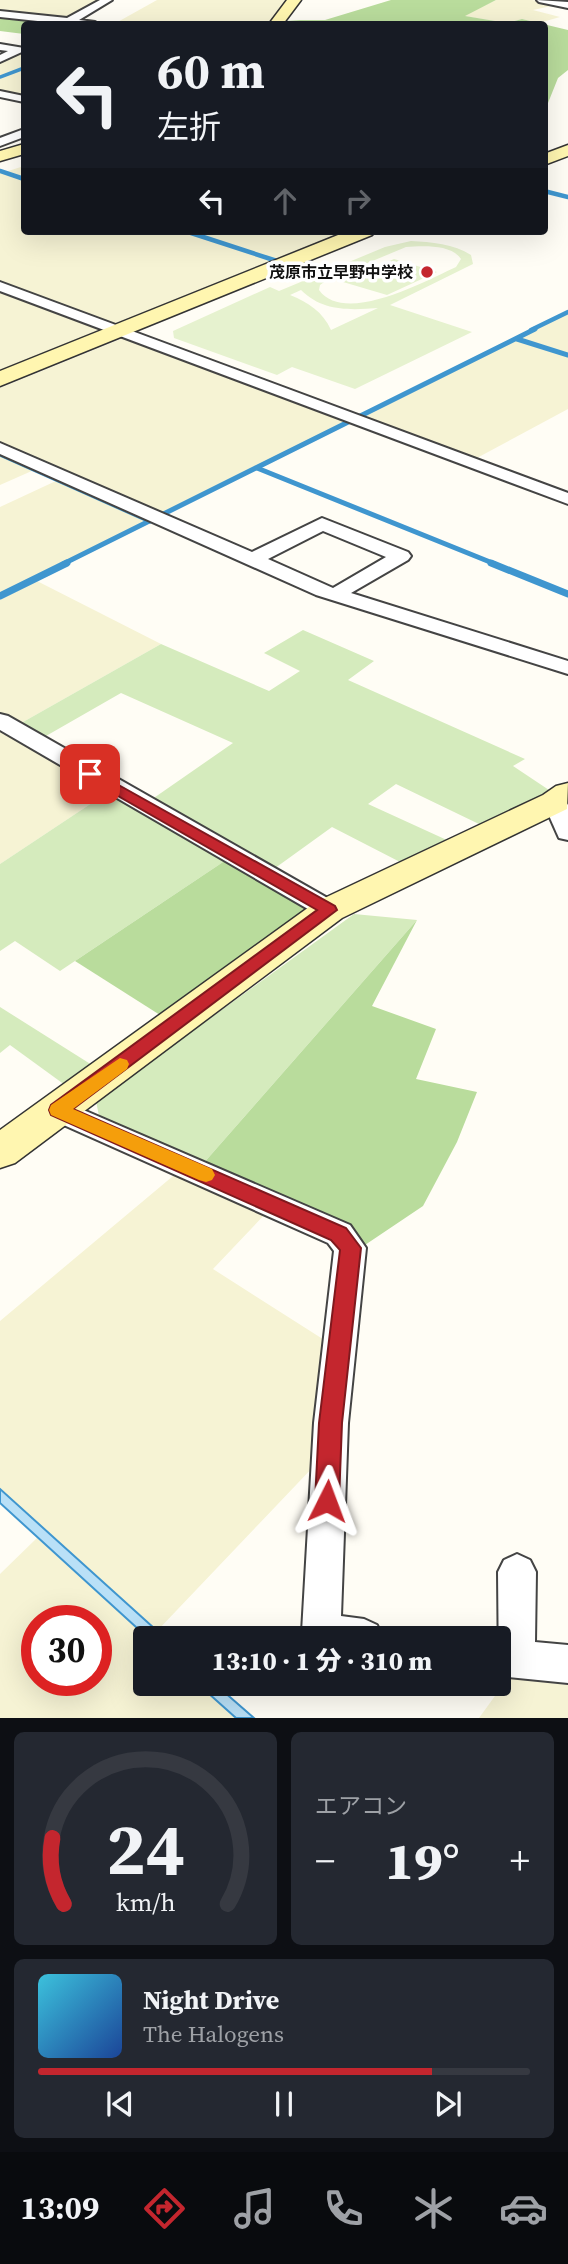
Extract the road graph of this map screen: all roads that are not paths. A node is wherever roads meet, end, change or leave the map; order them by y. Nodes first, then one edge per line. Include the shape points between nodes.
1 (107, 0) edge
2 (294, 0) edge
3 (542, 0) edge
4 (568, 5) edge
5 (0, 14) edge
6 (60, 21) edge
7 (70, 21) edge
8 (278, 21) edge
9 (0, 47) edge
10 (0, 59) edge
11 (0, 94) edge
12 (21, 98) edge
13 (21, 134) edge
14 (0, 142) edge
15 (21, 150) edge
16 (568, 150) edge
17 (0, 156) edge
18 (548, 158) edge
19 (355, 235) edge
20 (0, 286) edge
21 (120, 330) junction
22 (0, 379) edge
23 (0, 448) edge
24 (568, 499) edge
25 (253, 560) junction
26 (334, 595) junction
27 (568, 668) edge
28 (0, 721) edge
29 (564, 810) edge
30 (329, 910) junction
31 (58, 1110) junction
32 (0, 1152) edge
33 (517, 1572) dead end
34 (321, 1626) edge
35 (511, 1626) edge
36 (511, 1658) edge
37 (568, 1664) edge

1 - 7 street
2 - 8 street
3 - 4 street
5 - 6 street
9 - 10 street via 20,50
11 - 12 street
13 - 14 street
15 - 17 street
16 - 18 street
19 - 21 street
20 - 21 street
21 - 22 street
21 - 24 street
23 - 25 street
25 - 26 street
25 - 26 street via 322,524 401,556
26 - 27 street
28 - 30 street
29 - 30 street
30 - 31 street
31 - 32 street
31 - 34 street via 339,1234 351,1248 331,1423
33 - 35 street
36 - 37 street

